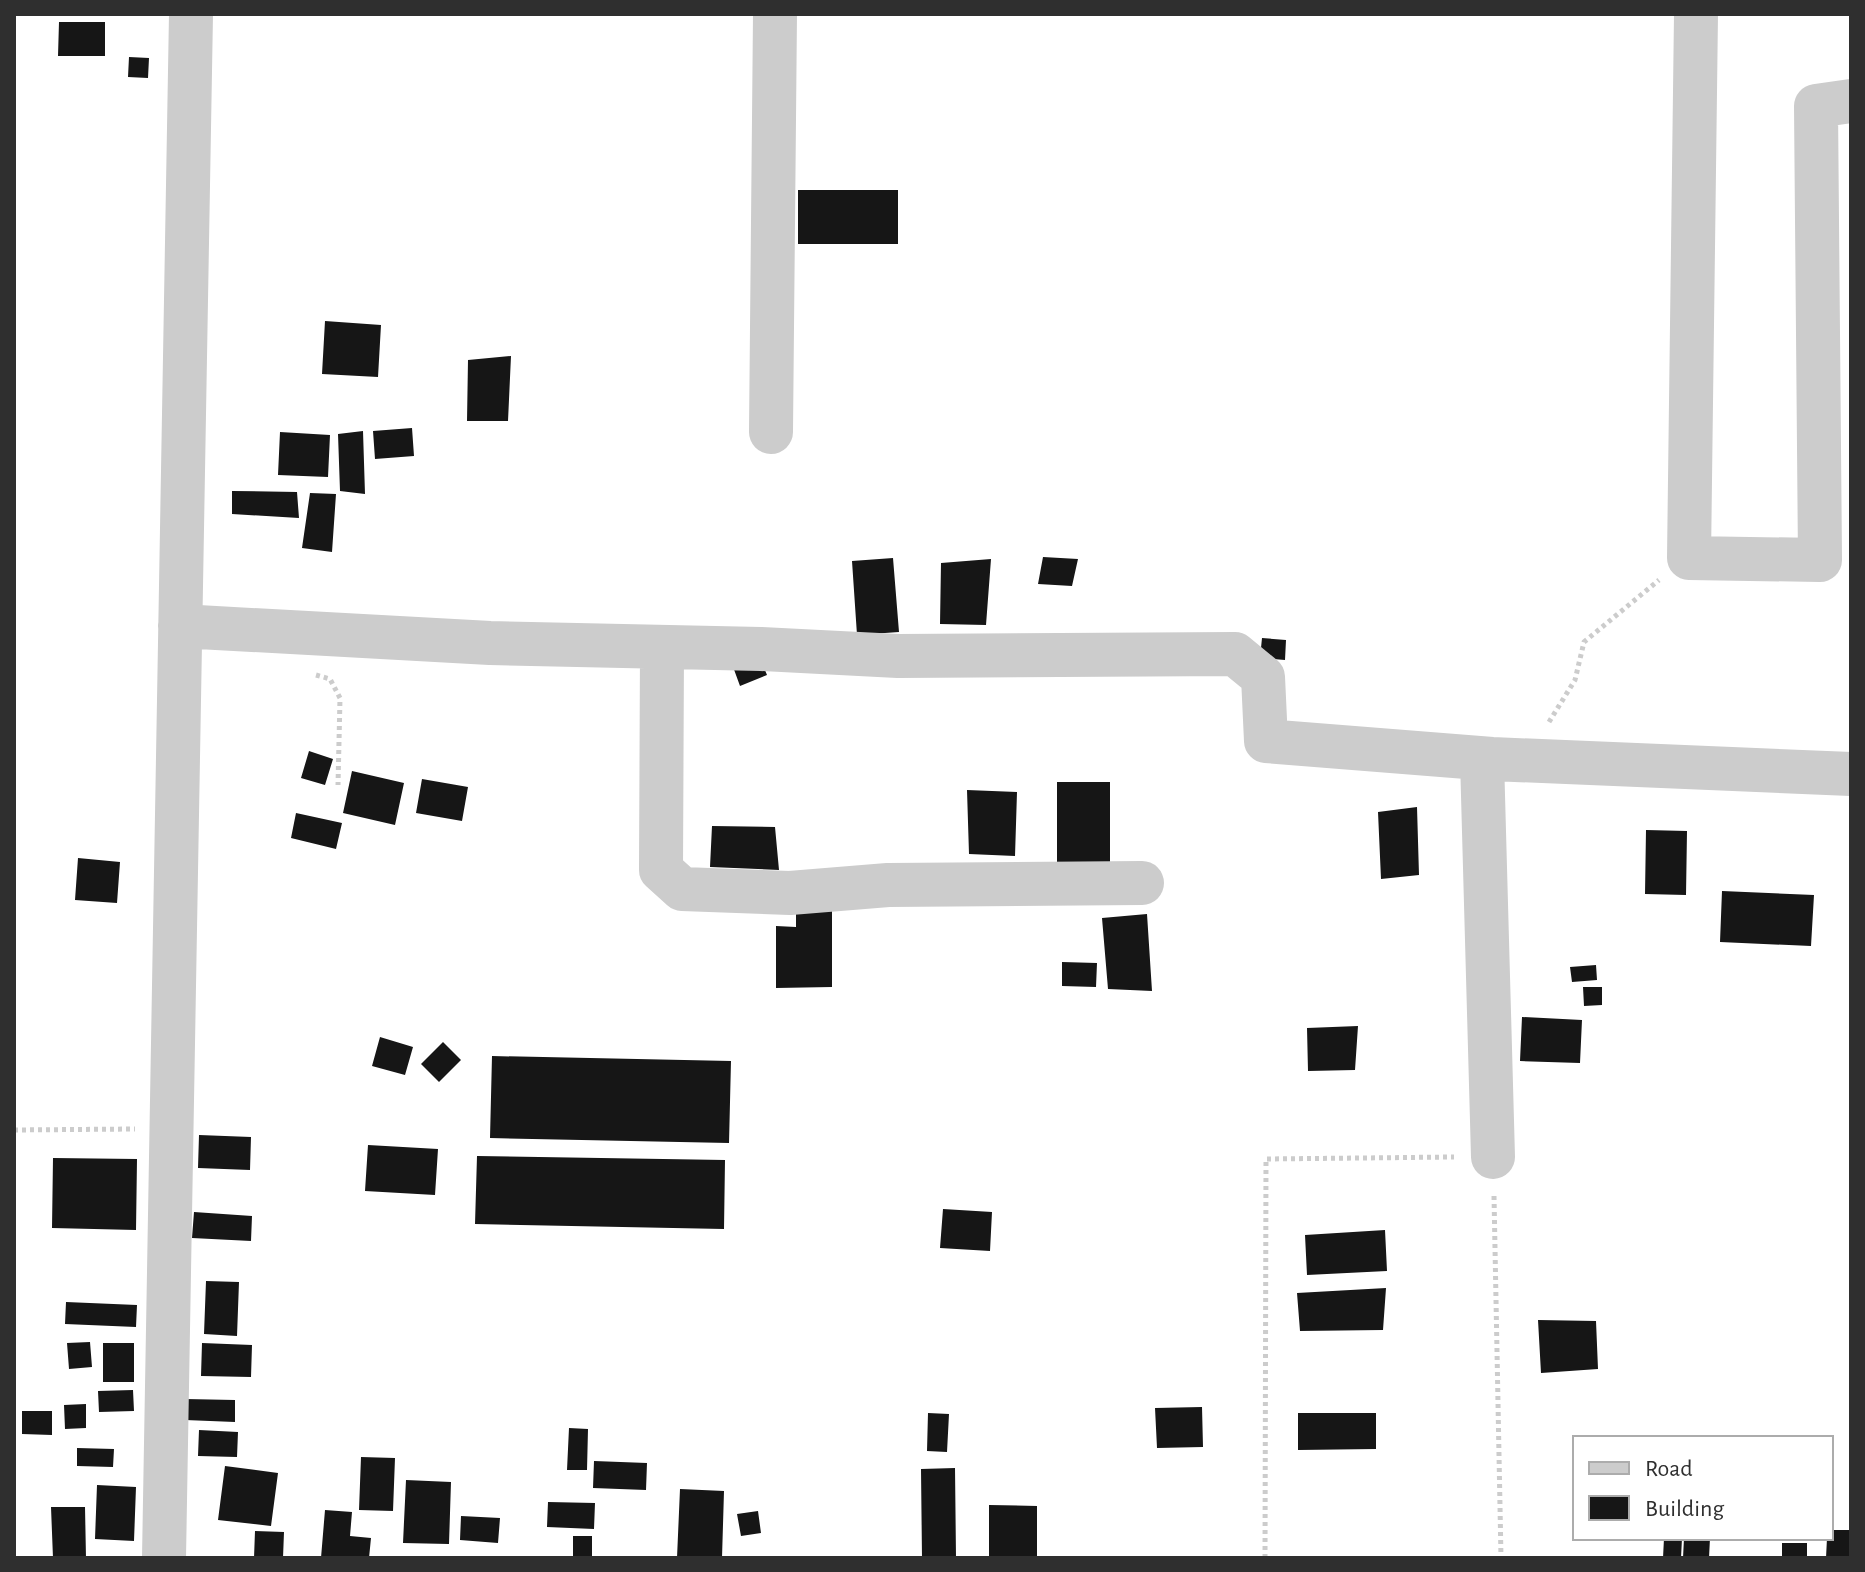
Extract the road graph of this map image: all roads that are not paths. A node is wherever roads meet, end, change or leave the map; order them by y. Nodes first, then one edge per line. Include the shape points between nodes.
1 (191, 14) edge
2 (775, 14) edge
3 (1696, 14) edge
4 (1851, 101) edge
5 (771, 432) dead end
6 (180, 626) junction
7 (662, 649) junction
8 (1482, 759) junction
9 (1851, 774) edge
10 (1142, 883) dead end
11 (1493, 1157) road end
12 (164, 1558) edge

1 - 6 street
2 - 5 street
3 - 4 street via 1689,558 1820,560 1816,106
6 - 7 street
6 - 12 street
7 - 8 street via 898,656 1235,654 1263,677 1266,741
7 - 10 street via 661,870 682,889 790,893 888,885
8 - 9 street
8 - 11 street

